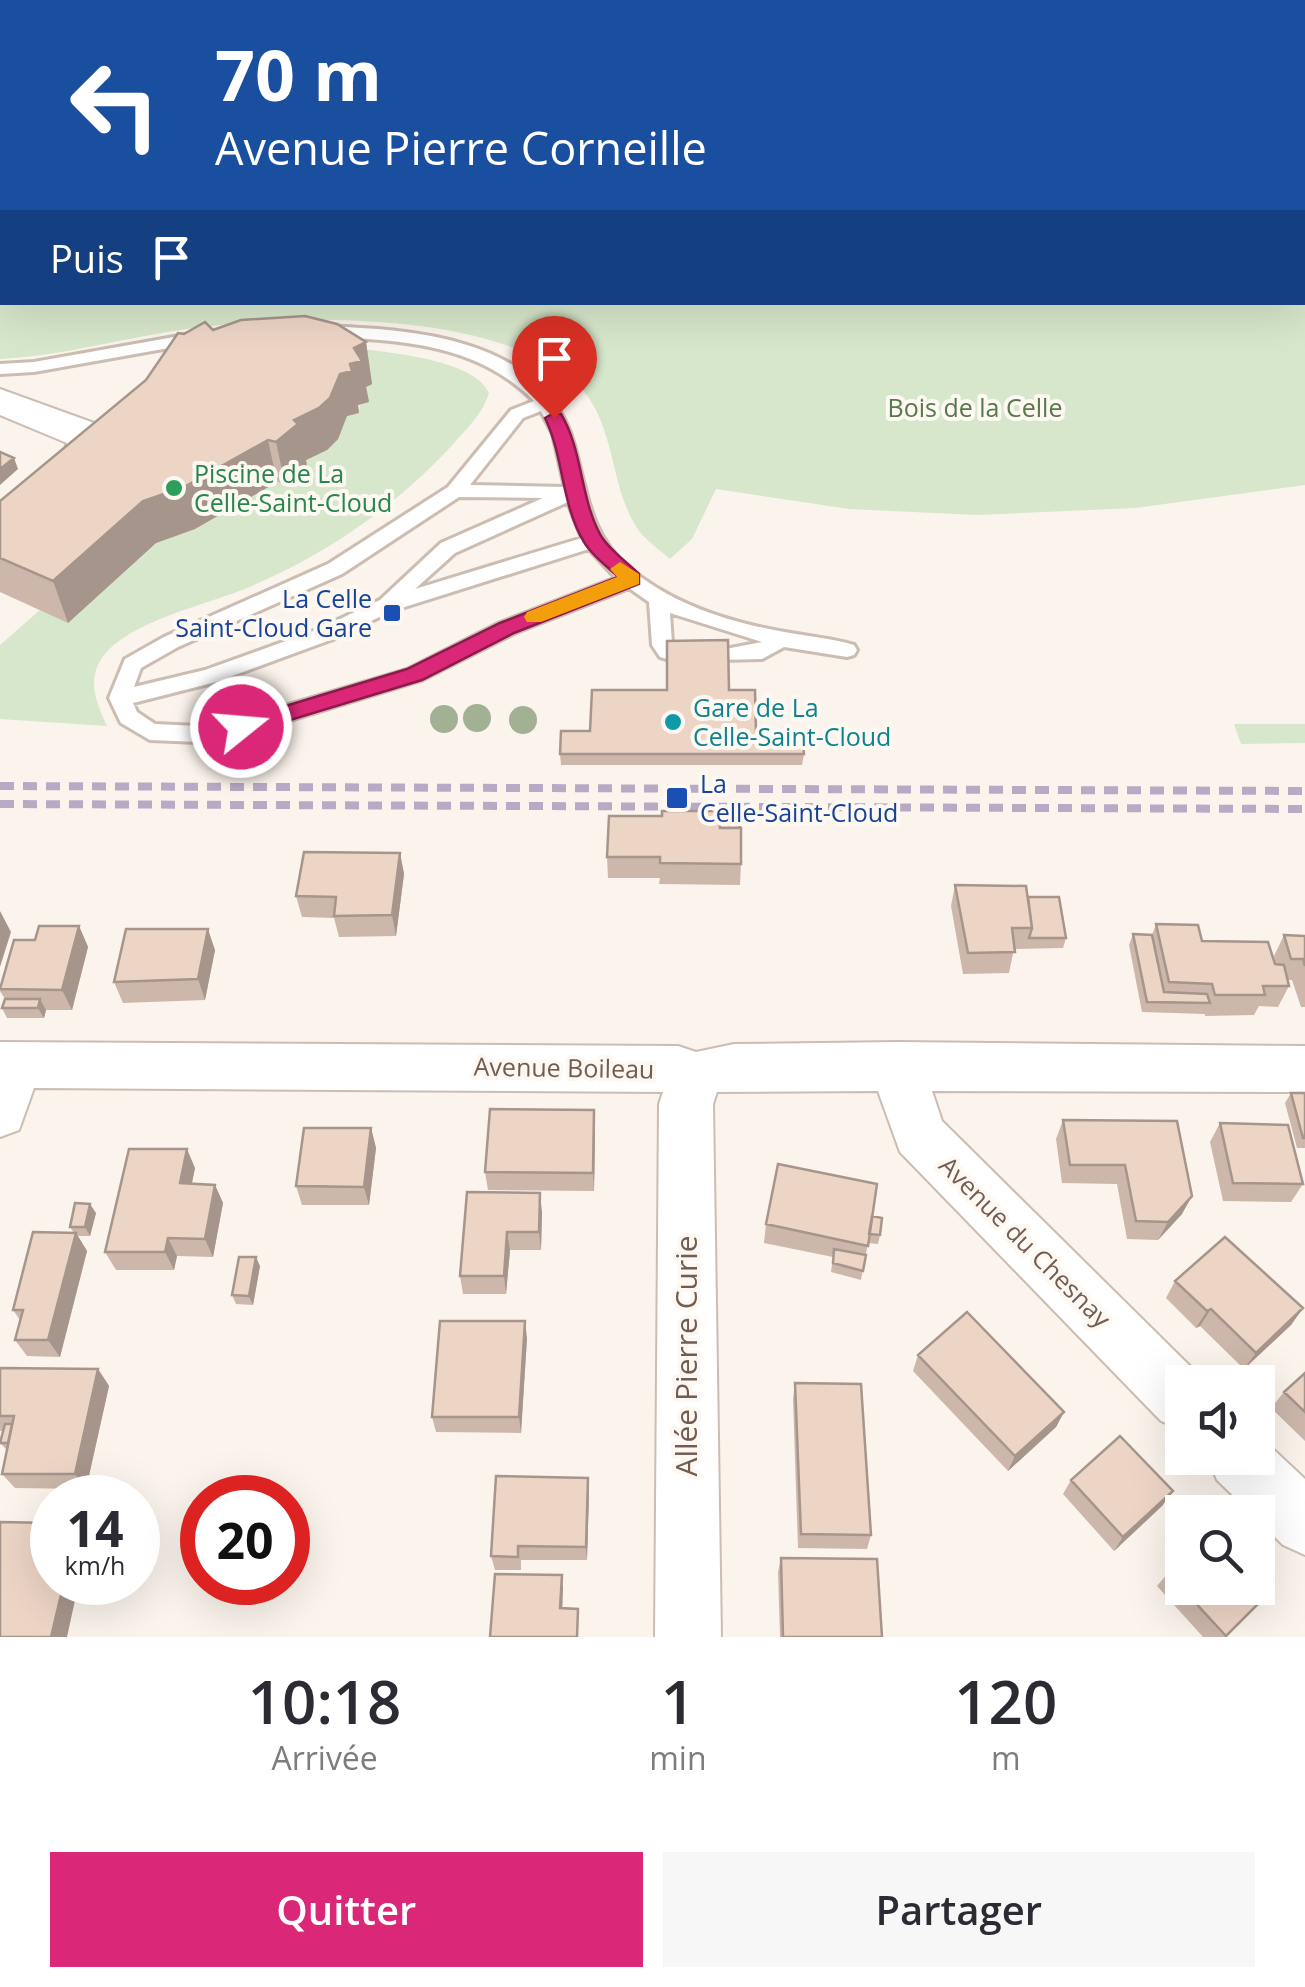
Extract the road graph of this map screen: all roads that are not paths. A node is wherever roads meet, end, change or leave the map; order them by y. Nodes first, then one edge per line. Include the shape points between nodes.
1 (300, 331) edge
2 (220, 335) edge
3 (0, 369) edge
4 (0, 401) edge
5 (545, 403) junction
6 (454, 492) junction
7 (574, 492) junction
8 (0, 529) edge
9 (593, 541) junction
10 (632, 579) junction
11 (659, 597) junction
12 (384, 606) junction
13 (782, 639) junction
14 (847, 650) dead end
15 (667, 652) edge
16 (727, 655) edge
17 (120, 698) junction
18 (898, 1065) junction
19 (1305, 1069) edge
20 (696, 1076) junction
21 (4, 1081) edge
22 (1165, 1383) edge
23 (1256, 1475) edge
24 (1305, 1524) edge
25 (688, 1637) edge

1 - 5 lane via 452,346 495,362
2 - 3 lane
4 - 8 street via 80,432 88,443 82,457
5 - 6 lane via 517,414
5 - 7 lane via 562,433
6 - 7 lane
6 - 17 lane via 335,569 132,664
7 - 9 lane
7 - 12 lane via 448,548
9 - 10 lane
9 - 12 lane
10 - 11 lane
10 - 17 lane via 507,628 414,675 241,727 150,732 129,717
11 - 13 lane via 712,622
11 - 15 lane
12 - 17 lane via 209,677
13 - 14 lane
13 - 16 lane via 762,652
18 - 19 street, Avenue Boileau
18 - 20 street, Avenue Boileau via 713,1068
18 - 22 street, Avenue du Chesnay via 919,1136
20 - 21 street, Avenue Boileau via 658,1068
20 - 25 street, Allée Pierre Curie via 686,1104
23 - 24 street

